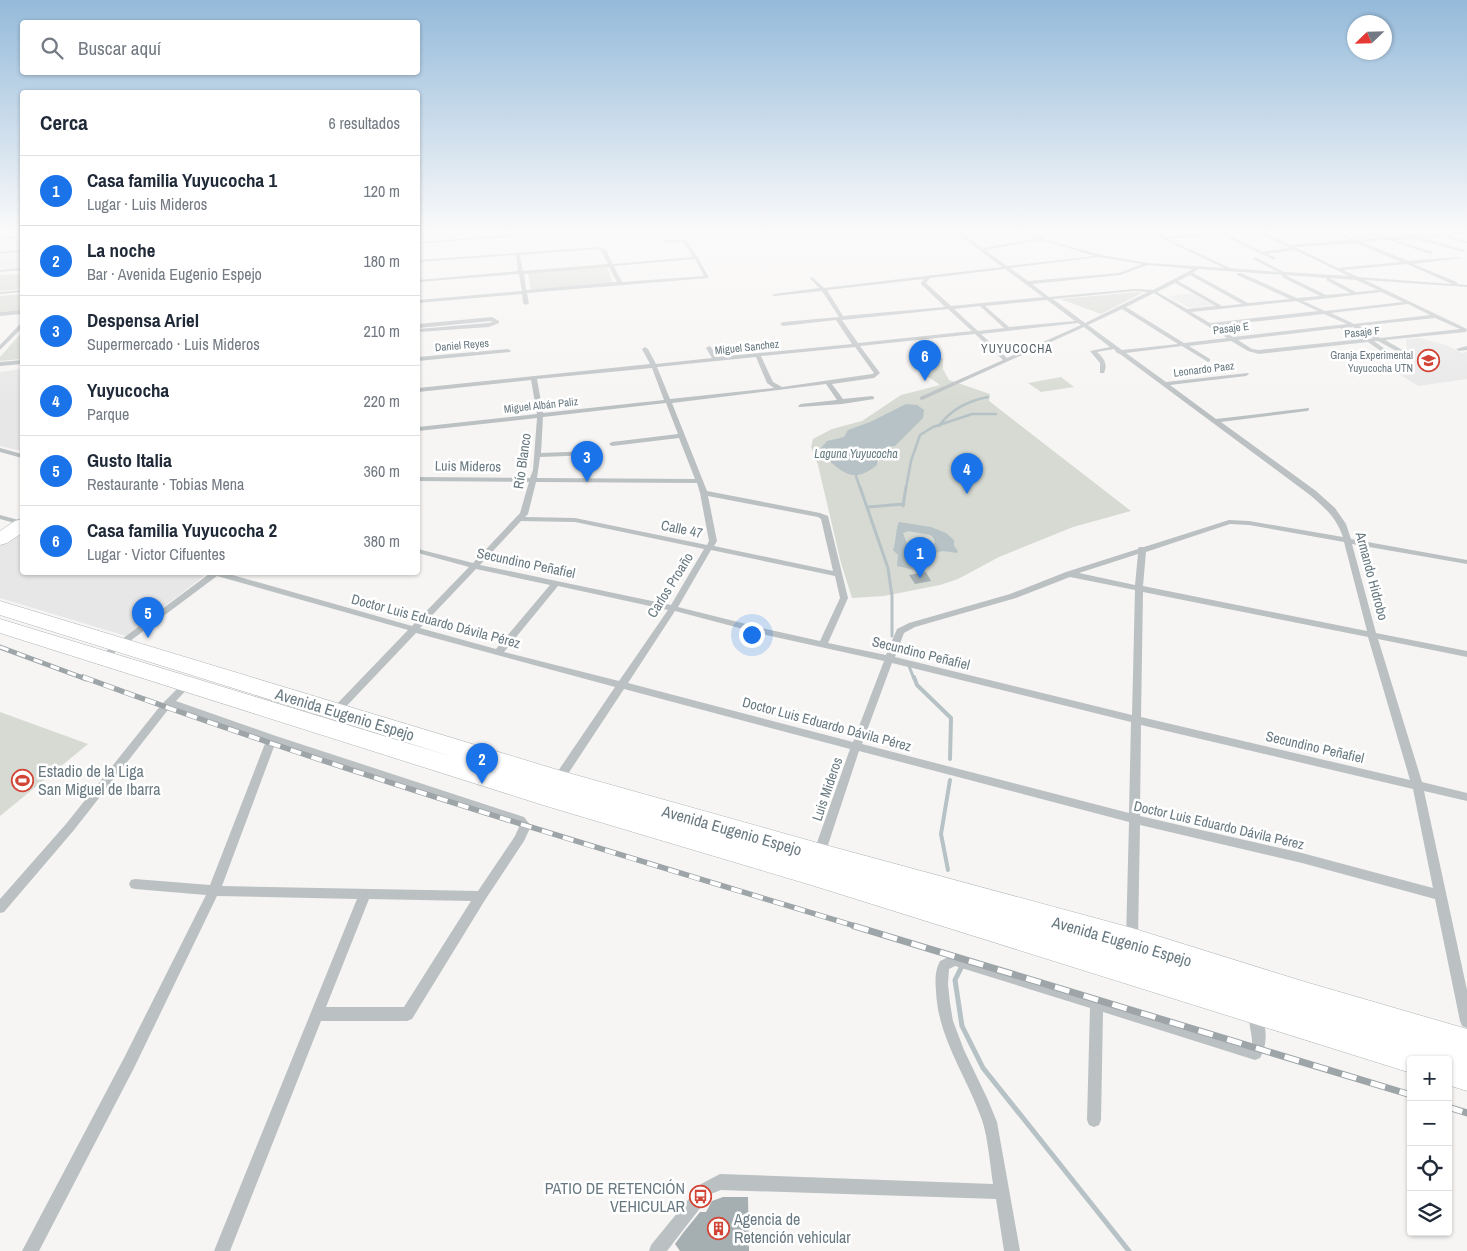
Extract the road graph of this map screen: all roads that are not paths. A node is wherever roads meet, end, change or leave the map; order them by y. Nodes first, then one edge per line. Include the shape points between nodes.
1 (525, 288) edge
2 (569, 288) edge
3 (837, 288) edge
4 (929, 288) edge
5 (1034, 288) edge
6 (1159, 288) edge
7 (1188, 288) edge
8 (1218, 288) edge
9 (1260, 288) edge
10 (1271, 288) edge
11 (1309, 288) edge
12 (1344, 288) edge
13 (1376, 288) edge
14 (824, 290) junction
15 (20, 291) edge
16 (1153, 291) junction
17 (1381, 291) junction
18 (0, 293) edge
19 (526, 293) junction
20 (1354, 294) junction
21 (774, 295) dead end
22 (1324, 296) junction
23 (1046, 298) junction
24 (1294, 299) junction
25 (1284, 300) junction
26 (420, 302) edge
27 (526, 303) dead end
28 (1407, 303) junction
29 (980, 304) junction
30 (1246, 304) junction
31 (1123, 306) junction
32 (948, 307) junction
33 (1221, 307) junction
34 (1186, 311) junction
35 (20, 312) edge
36 (1323, 312) junction
37 (1311, 313) junction
38 (0, 314) edge
39 (1435, 316) junction
40 (842, 318) junction
41 (783, 324) dead end
42 (1080, 324) junction
43 (1209, 324) junction
44 (1351, 324) junction
45 (420, 326) edge
46 (1339, 326) junction
47 (20, 327) edge
48 (1009, 330) junction
49 (1466, 330) edge
50 (420, 331) edge
51 (977, 333) junction
52 (11, 336) junction
53 (0, 337) edge
54 (1231, 338) junction
55 (1381, 340) junction
56 (1370, 341) junction
57 (1181, 344) junction
58 (855, 346) junction
59 (0, 348) edge
60 (709, 348) dead end
61 (1467, 348) edge
62 (645, 349) dead end
63 (1459, 349) dead end
64 (1116, 350) junction
65 (508, 351) dead end
66 (1259, 352) joint
67 (1387, 353) dead end
68 (1404, 353) dead end
69 (758, 356) junction
70 (420, 359) edge
71 (1005, 359) junction
72 (716, 360) junction
73 (1208, 360) dead end
74 (20, 362) edge
75 (0, 364) edge
76 (654, 366) junction
77 (20, 367) edge
78 (0, 369) edge
79 (875, 371) joint
80 (1102, 372) dead end
81 (1246, 374) dead end
82 (534, 378) junction
83 (828, 383) junction
84 (1163, 384) junction
85 (781, 389) junction
86 (420, 390) edge
87 (872, 398) dead end
88 (922, 398) dead end
89 (668, 401) junction
90 (842, 402) junction
91 (801, 406) dead end
92 (1307, 409) dead end
93 (540, 415) junction
94 (1214, 421) junction
95 (420, 429) edge
96 (680, 436) junction
97 (612, 444) dead end
98 (0, 450) edge
99 (592, 453) dead end
100 (20, 455) edge
101 (537, 455) junction
102 (420, 479) edge
103 (534, 481) junction
104 (699, 481) junction
105 (704, 493) junction
106 (520, 519) junction
107 (13, 522) edge
108 (0, 539) edge
109 (1348, 542) junction
110 (709, 547) junction
111 (1142, 549) junction
112 (420, 552) edge
113 (1467, 562) edge
114 (475, 566) junction
115 (838, 574) junction
116 (1069, 574) junction
117 (212, 575) edge
118 (222, 575) edge
119 (556, 583) junction
120 (1139, 588) junction
121 (0, 608) edge
122 (674, 608) junction
123 (0, 626) edge
124 (414, 630) junction
125 (1372, 635) junction
126 (823, 644) junction
127 (111, 651) junction
128 (498, 653) junction
129 (1467, 654) edge
130 (890, 658) junction
131 (620, 684) junction
132 (178, 693) junction
133 (336, 711) junction
134 (1136, 720) junction
135 (272, 739) junction
136 (856, 746) junction
137 (1417, 784) junction
138 (552, 788) junction
139 (1467, 797) edge
140 (1135, 819) junction
141 (815, 864) junction
142 (135, 884) dead end
143 (214, 891) junction
144 (365, 895) junction
145 (1439, 895) junction
146 (481, 896) junction
147 (0, 908) edge
148 (1132, 957) junction
149 (1097, 1005) junction
150 (1255, 1008) junction
151 (318, 1014) junction
152 (1467, 1021) edge
153 (1467, 1045) edge
154 (1409, 1056) edge
155 (1452, 1069) edge
156 (1467, 1074) edge
157 (1094, 1120) dead end
158 (1002, 1192) junction
159 (30, 1251) edge
160 (222, 1251) edge
161 (657, 1251) edge
162 (1012, 1251) edge

1 - 19 street
2 - 19 street
3 - 14 street
4 - 32 street
5 - 23 street, Armando Hidrobo
6 - 16 street
7 - 33 street
8 - 30 street
9 - 25 street
10 - 24 street
11 - 22 street
12 - 20 street
13 - 17 street
14 - 21 street
14 - 40 street
15 - 18 street
16 - 23 street
16 - 31 street
16 - 34 street
17 - 20 street
17 - 28 street
19 - 26 street
19 - 27 street
20 - 22 street
22 - 24 street
23 - 29 street
23 - 42 street, Armando Hidrobo
24 - 25 street
24 - 36 street
25 - 30 street
25 - 37 street
28 - 36 street
28 - 39 street
29 - 32 street
29 - 48 street
30 - 33 street
31 - 42 street
31 - 57 street
32 - 40 street
32 - 51 street
33 - 34 street
34 - 43 street
35 - 38 street
36 - 37 street
36 - 44 street
37 - 43 street
37 - 46 street
39 - 44 street, Pasaje E
39 - 49 street
40 - 41 street
40 - 58 street via 840,323
42 - 48 street, Miguel Sanchez
42 - 64 street, Armando Hidrobo
42 - 71 street
43 - 54 street
44 - 46 street, Pasaje E
44 - 55 street
45 - 50 street via 492,319 497,323
46 - 54 street, Pasaje E
46 - 56 street
47 - 52 street
48 - 51 street, Miguel Sanchez
49 - 55 street, Pasaje F
51 - 58 street, Miguel Sanchez
51 - 71 street
52 - 53 street
52 - 59 street
54 - 57 street, Pasaje E
54 - 66 street
55 - 56 street, Pasaje F
55 - 68 street
56 - 66 street, Pasaje F
56 - 67 street
57 - 64 street, Pasaje E
57 - 73 street
58 - 69 street, Miguel Sanchez
58 - 79 street
60 - 72 street
61 - 63 street
62 - 76 street, Carlos Proaño
64 - 80 street via 1093,351 1102,361
64 - 84 street, Armando Hidrobo
65 - 70 street, Daniel Reyes
69 - 72 street, Miguel Sanchez
69 - 85 street via 770,383
71 - 88 street
72 - 76 street, Miguel Sanchez
74 - 75 street
76 - 82 street, Miguel Sanchez
76 - 89 street, Carlos Proaño
77 - 78 street
79 - 83 street, Miguel Albán Paliz via 874,376
81 - 84 street, Leonardo Paez
82 - 86 street, Miguel Sanchez
82 - 93 street, Río Blanco
83 - 85 street, Miguel Albán Paliz
83 - 90 street
84 - 94 street, Armando Hidrobo
85 - 89 street, Miguel Albán Paliz
87 - 90 street
89 - 93 street, Miguel Albán Paliz
89 - 96 street, Carlos Proaño
90 - 91 street
92 - 94 street
93 - 95 street, Miguel Albán Paliz
93 - 101 street, Río Blanco
94 - 109 street, Armando Hidrobo via 1332,510 1342,524
96 - 97 street
96 - 104 street, Carlos Proaño
98 - 100 street
99 - 101 street
101 - 103 street, Río Blanco
102 - 103 street, Luis Mideros
103 - 104 street, Luis Mideros
103 - 106 street, Río Blanco
104 - 105 street, Carlos Proaño
105 - 110 street, Carlos Proaño via 713,540
105 - 115 street via 825,518
106 - 110 street, Calle 47 via 576,520
106 - 114 street, Río Blanco
107 - 108 main road
109 - 111 street, Luis Mideros via 1229,522
109 - 113 street, Luis Mideros
109 - 125 street, Armando Hidrobo
110 - 115 street, Calle 47
110 - 122 street, Carlos Proaño
111 - 116 street, Luis Mideros
111 - 120 street
112 - 114 street, Secundino Peñafiel
114 - 119 street, Secundino Peñafiel
114 - 124 street, Río Blanco
115 - 126 street via 844,598
116 - 120 street
116 - 130 street, Luis Mideros via 1013,596 906,628 900,632
117 - 127 street
118 - 124 street, Doctor Luis Eduardo Dávila Pérez
119 - 122 street, Secundino Peñafiel
119 - 128 street
120 - 125 street
120 - 134 street
121 - 127 main road, Avenida Eugenio Espejo
122 - 126 street, Secundino Peñafiel
122 - 131 street, Carlos Proaño
123 - 127 main road, Avenida Eugenio Espejo
124 - 128 street, Doctor Luis Eduardo Dávila Pérez
124 - 133 street, Río Blanco
125 - 129 street
125 - 137 street, Armando Hidrobo
126 - 130 street, Secundino Peñafiel
127 - 132 main road, Avenida Eugenio Espejo
127 - 133 main road, Avenida Eugenio Espejo
128 - 131 street, Doctor Luis Eduardo Dávila Pérez
130 - 134 street, Secundino Peñafiel
130 - 136 street, Luis Mideros
131 - 136 street, Doctor Luis Eduardo Dávila Pérez
131 - 138 street, Carlos Proaño
132 - 135 street
132 - 138 main road, Avenida Eugenio Espejo
132 - 147 street
133 - 138 main road, Avenida Eugenio Espejo
134 - 137 street, Secundino Peñafiel
134 - 140 street
135 - 143 street
135 - 146 street via 520,820 525,826 520,838
136 - 140 street, Doctor Luis Eduardo Dávila Pérez
136 - 141 street, Luis Mideros
137 - 139 street, Secundino Peñafiel
137 - 145 street, Armando Hidrobo
138 - 141 main road, Avenida Eugenio Espejo
140 - 145 street, Doctor Luis Eduardo Dávila Pérez via 1302,858
140 - 148 street
141 - 148 main road, Avenida Eugenio Espejo
142 - 143 street
143 - 144 street
143 - 159 street via 129,1064
144 - 146 street
144 - 151 street
145 - 152 street, Armando Hidrobo
146 - 151 street via 407,1014
148 - 150 main road, Avenida Eugenio Espejo
148 - 153 main road, Avenida Eugenio Espejo via 1302,996
149 - 150 street via 1255,1053 1258,1049
149 - 157 street
149 - 158 street via 979,966 955,960 944,965 942,995 945,1014 952,1041 985,1106
150 - 154 main road, Avenida Eugenio Espejo
151 - 160 street
155 - 156 main road
158 - 161 street via 720,1182 706,1189
158 - 162 street

